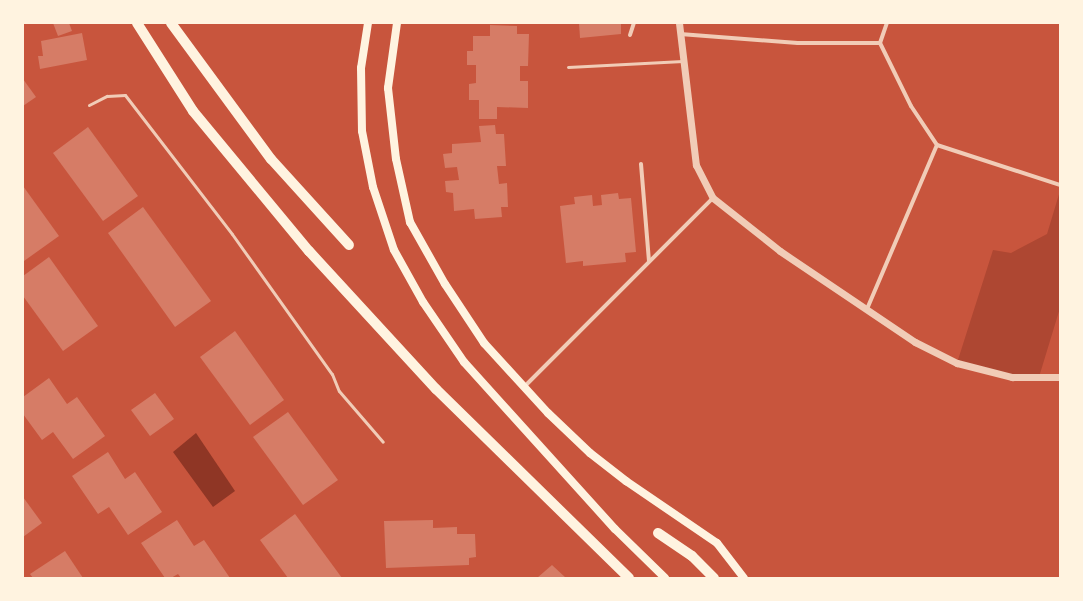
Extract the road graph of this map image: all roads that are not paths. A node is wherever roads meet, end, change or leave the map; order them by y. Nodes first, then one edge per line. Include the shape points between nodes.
1 (137, 23) edge
2 (171, 23) edge
3 (368, 23) edge
4 (397, 23) edge
5 (634, 23) edge
6 (679, 23) edge
7 (887, 23) edge
8 (680, 34) junction
9 (630, 35) dead end
10 (880, 43) junction
11 (683, 61) junction
12 (568, 67) dead end
13 (89, 105) dead end
14 (937, 145) junction
15 (641, 164) dead end
16 (1060, 185) edge
17 (713, 198) junction
18 (349, 245) dead end
19 (649, 261) junction
20 (867, 309) junction
21 (1060, 376) edge
22 (524, 387) junction
23 (383, 442) dead end
24 (658, 533) dead end
25 (629, 578) edge
26 (666, 578) edge
27 (714, 578) edge
28 (744, 578) edge

1 - 25 main road via 193,111 310,251 436,389
2 - 18 main road via 271,159
3 - 26 main road via 361,68 362,131 373,187 394,250 422,302 464,362 615,529
4 - 22 main road via 388,88 396,159 410,222 445,284 484,343
5 - 9 street
6 - 8 street
7 - 10 street
8 - 10 street via 798,43
8 - 11 street
10 - 14 street via 911,106
11 - 12 lane
11 - 17 street via 696,165
13 - 23 lane via 107,96 125,95 232,234 332,374 339,391
14 - 16 street
14 - 20 street
15 - 19 street
17 - 19 street
17 - 20 street via 780,251
19 - 22 street
20 - 21 street via 914,342 957,363 1012,377
22 - 28 main road via 590,453 717,543
24 - 27 main road via 692,556

